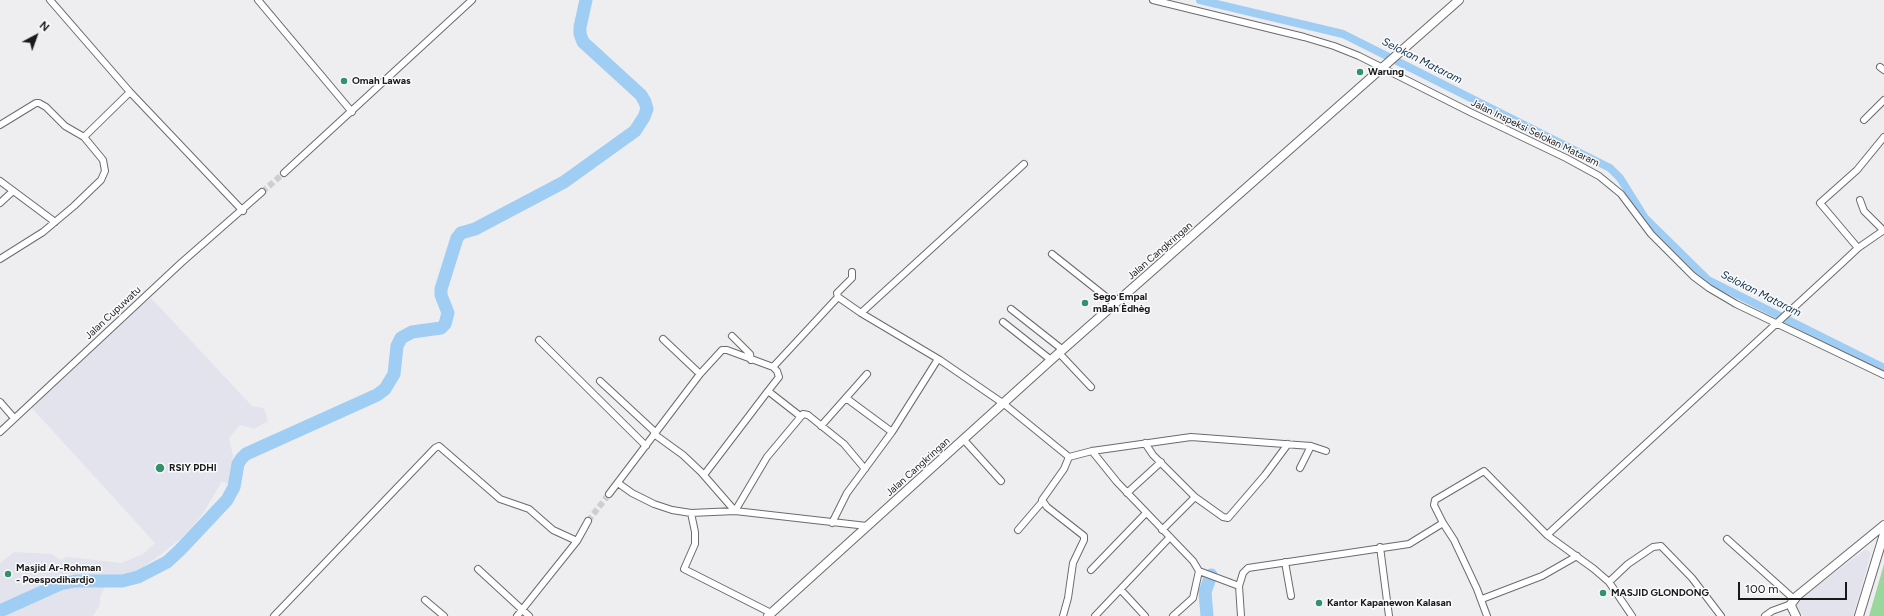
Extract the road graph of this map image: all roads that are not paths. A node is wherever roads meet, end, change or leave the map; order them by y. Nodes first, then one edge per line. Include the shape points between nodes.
1 (50, 0) edge
2 (258, 0) edge
3 (472, 0) edge
4 (1153, 0) edge
5 (1458, 0) edge
6 (1384, 67) junction
7 (130, 92) junction
8 (1884, 100) edge
9 (352, 112) junction
10 (1864, 120) dead end
11 (0, 124) edge
12 (84, 137) junction
13 (1884, 137) edge
14 (1024, 164) dead end
15 (284, 173) tunnel mouth
16 (0, 181) edge
17 (14, 191) junction
18 (262, 192) tunnel mouth
19 (1860, 200) dead end
20 (0, 203) edge
21 (243, 211) junction
22 (55, 222) junction
23 (1884, 230) edge
24 (1858, 248) junction
25 (1052, 254) dead end
26 (0, 259) edge
27 (852, 272) dead end
28 (838, 297) junction
29 (1115, 304) junction
30 (1011, 309) dead end
31 (861, 313) junction
32 (1779, 321) junction
33 (1002, 322) dead end
34 (732, 336) dead end
35 (663, 339) dead end
36 (539, 340) dead end
37 (1061, 351) junction
38 (938, 359) junction
39 (751, 360) junction
40 (1051, 360) junction
41 (773, 367) junction
42 (700, 374) junction
43 (868, 374) dead end
44 (1884, 375) edge
45 (600, 381) dead end
46 (1091, 387) dead end
47 (768, 391) junction
48 (846, 398) junction
49 (0, 402) edge
50 (1004, 404) junction
51 (800, 416) junction
52 (14, 418) junction
53 (821, 426) junction
54 (0, 432) edge
55 (892, 432) junction
56 (655, 433) junction
57 (964, 440) junction
58 (1145, 443) junction
59 (1288, 444) junction
60 (646, 446) junction
61 (1311, 446) junction
62 (1092, 451) junction
63 (1326, 451) dead end
64 (1069, 457) junction
65 (1161, 462) junction
66 (865, 468) junction
67 (1300, 468) dead end
68 (704, 475) junction
69 (1001, 481) dead end
70 (618, 482) junction
71 (1127, 493) junction
72 (609, 494) tunnel mouth
73 (1195, 497) junction
74 (1042, 502) junction
75 (735, 511) junction
76 (691, 513) junction
77 (1146, 513) junction
78 (588, 521) tunnel mouth
79 (832, 523) junction
80 (1443, 523) junction
81 (1884, 525) edge
82 (867, 526) junction
83 (1018, 530) dead end
84 (1162, 530) junction
85 (1884, 534) edge
86 (1547, 536) junction
87 (1170, 537) junction
88 (1727, 539) dead end
89 (576, 541) junction
90 (1380, 547) junction
91 (1576, 556) junction
92 (1285, 562) junction
93 (478, 569) dead end
94 (1091, 570) dead end
95 (1199, 571) junction
96 (1608, 582) junction
97 (1239, 586) junction
98 (1121, 590) junction
99 (1291, 596) dead end
100 (426, 600) dead end
101 (1482, 600) junction
102 (1793, 602) junction
103 (522, 609) junction
104 (770, 614) edge
105 (274, 616) edge
106 (444, 616) edge
107 (517, 616) edge
108 (529, 616) edge
109 (1063, 616) edge
110 (1095, 616) edge
111 (1145, 616) edge
112 (1173, 616) edge
113 (1241, 616) edge
114 (1390, 616) edge
115 (1487, 616) edge
116 (1632, 616) edge
117 (1721, 616) edge
118 (1765, 616) edge
119 (1796, 616) edge
120 (1859, 616) edge

1 - 7 street
2 - 9 street
3 - 9 street
4 - 6 street, Jalan Inspeksi Selokan Mataram via 1304,37
5 - 6 main road, Jalan Cangkringan
6 - 29 main road, Jalan Cangkringan
6 - 32 street, Jalan Inspeksi Selokan Mataram via 1599,176 1621,194 1651,234 1693,276 1730,301
7 - 12 street
7 - 21 street
8 - 10 street
9 - 15 street
11 - 12 street via 39,103 65,126
12 - 22 street via 103,160 104,175
13 - 24 street via 1857,170 1820,203
14 - 31 street
16 - 17 street
17 - 20 street
17 - 22 street
18 - 21 street, Jalan Cupuwatu
19 - 23 street via 1864,211
21 - 52 street, Jalan Cupuwatu via 181,263
22 - 26 street
23 - 24 street
24 - 32 street
25 - 29 street
27 - 28 street via 852,278 837,293
28 - 31 street
28 - 41 street
29 - 37 main road, Jalan Cangkringan
30 - 37 street
31 - 38 street
32 - 44 street, Jalan Inspeksi Selokan Mataram
32 - 86 street
33 - 40 street
34 - 39 street via 750,354
35 - 42 street
36 - 60 street
37 - 40 main road, Jalan Cangkringan
37 - 46 street
38 - 50 street
38 - 55 street
39 - 41 street
39 - 42 street via 724,350
40 - 50 main road, Jalan Cangkringan
41 - 47 street via 779,377
42 - 56 street
43 - 48 street
45 - 56 street
47 - 51 street
47 - 68 street
48 - 53 street
48 - 55 street
49 - 52 street
50 - 57 main road, Jalan Cangkringan
50 - 64 street
51 - 53 street via 808,415
51 - 75 street via 767,457
52 - 54 street, Jalan Cupuwatu
53 - 66 street via 844,444
55 - 66 street
56 - 60 street
56 - 68 street
57 - 69 street
57 - 82 main road, Jalan Cangkringan
58 - 59 street via 1191,437
58 - 62 street
58 - 65 street
59 - 61 street
59 - 73 street via 1228,518
60 - 70 street
61 - 63 street
61 - 67 street
62 - 64 street
62 - 71 street
64 - 74 street via 1065,468 1042,498
65 - 71 street
65 - 73 street
66 - 79 street via 846,493
68 - 75 street
70 - 72 street
70 - 76 street via 632,493 654,504
71 - 77 street
73 - 84 street
74 - 83 street
74 - 109 street via 1084,536 1073,563
75 - 76 street
75 - 79 street
76 - 104 street via 696,544 684,569
77 - 84 street
77 - 94 street
78 - 89 street
79 - 82 street
80 - 86 street via 1434,505 1435,500 1484,471
80 - 90 street via 1409,544
80 - 101 street via 1454,540
81 - 102 main road
82 - 104 main road, Jalan Cangkringan
84 - 87 street
85 - 120 main road
86 - 91 street
87 - 95 street
87 - 98 street
88 - 102 street
89 - 103 street
89 - 105 street via 553,530 529,509 500,499 438,446
90 - 92 street
90 - 114 street
91 - 96 street
91 - 101 street via 1542,576
92 - 97 street via 1248,568 1242,573
92 - 99 street
93 - 103 street
95 - 97 street
95 - 112 street via 1193,598
96 - 116 street
96 - 117 street via 1653,547 1661,546 1692,578
97 - 113 street
98 - 110 street
98 - 111 street
100 - 106 street
101 - 115 street
102 - 118 street
102 - 119 main road
103 - 107 street
103 - 108 street

